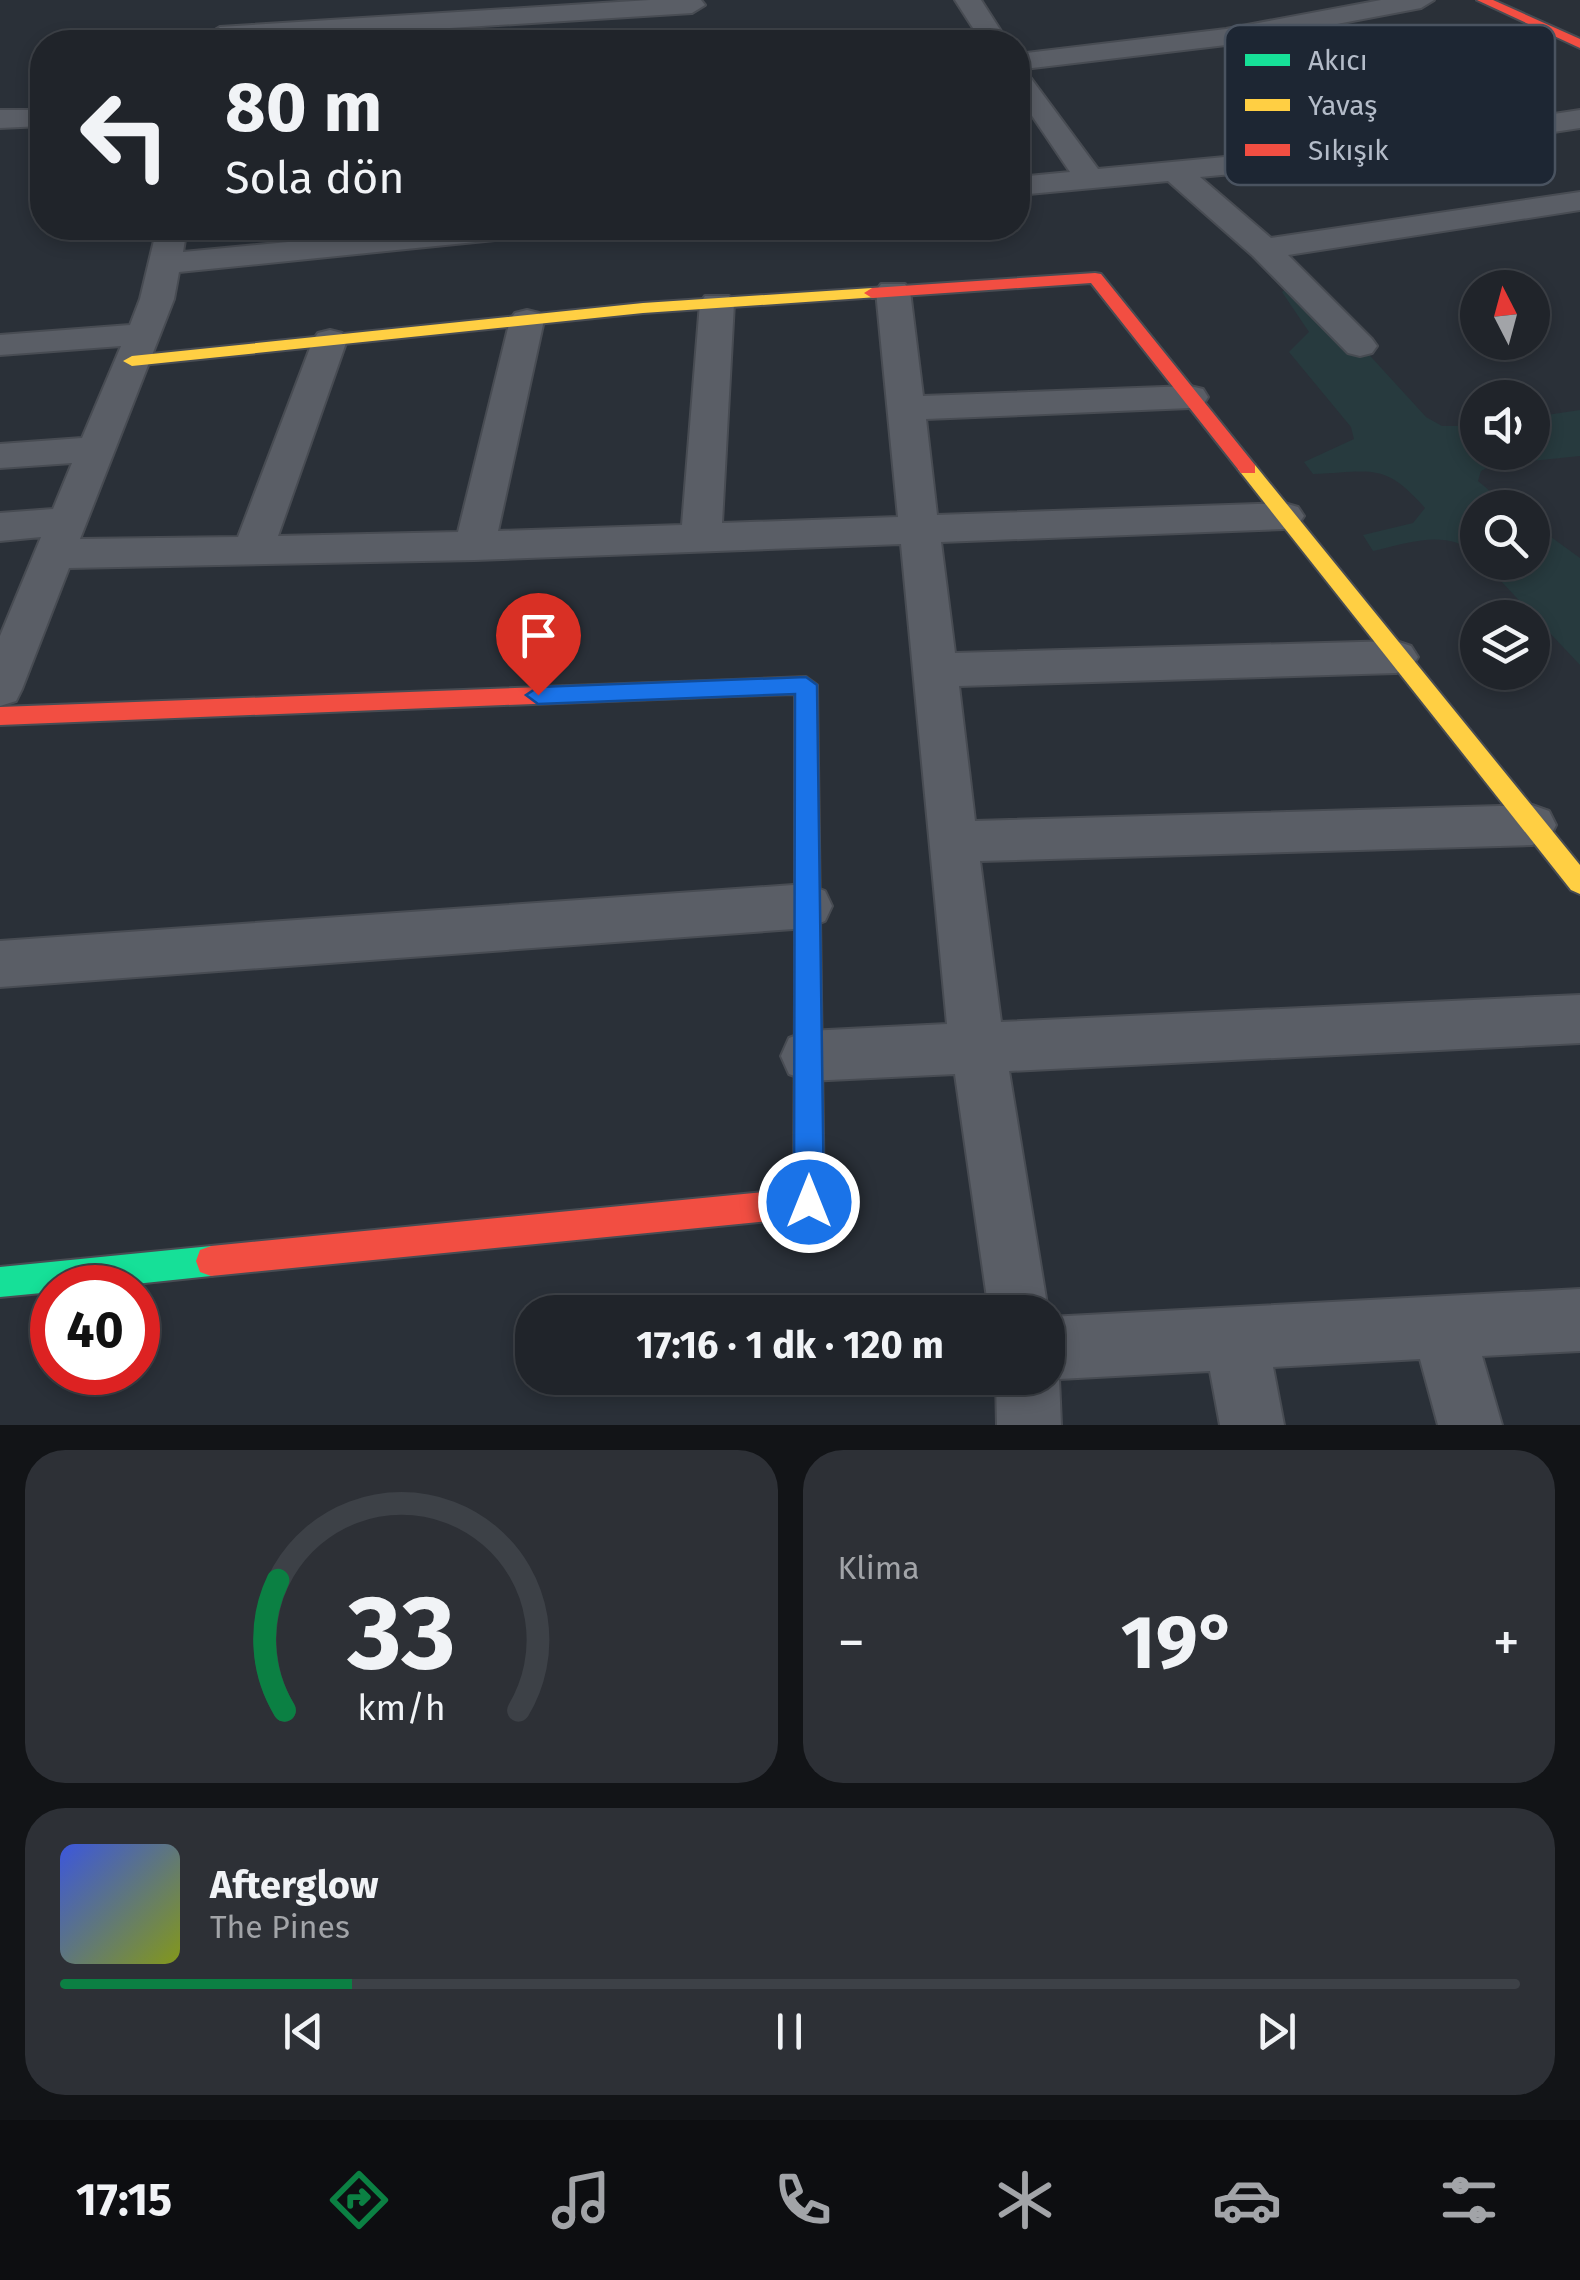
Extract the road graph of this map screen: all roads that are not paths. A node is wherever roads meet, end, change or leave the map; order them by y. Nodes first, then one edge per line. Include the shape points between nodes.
1 (232, 0) edge
2 (968, 0) edge
3 (1422, 0) edge
4 (1482, 0) edge
5 (564, 8) edge
6 (694, 10) edge
7 (1293, 25) edge
8 (1538, 25) edge
9 (221, 30) edge
10 (310, 30) edge
11 (987, 30) edge
12 (1555, 33) edge
13 (1225, 38) edge
14 (1580, 44) edge
15 (1030, 61) edge
16 (1030, 93) edge
17 (30, 118) edge
18 (1580, 118) edge
19 (0, 119) edge
20 (1555, 122) edge
21 (1225, 166) edge
22 (1175, 171) junction
23 (1090, 179) junction
24 (1030, 185) edge
25 (1580, 201) edge
26 (287, 240) edge
27 (168, 246) edge
28 (1264, 249) junction
29 (892, 291) junction
30 (717, 303) junction
31 (527, 320) junction
32 (330, 340) junction
33 (0, 346) edge
34 (1360, 346) dead end
35 (137, 347) junction
36 (1190, 397) junction
37 (906, 408) junction
38 (96, 450) junction
39 (0, 456) edge
40 (1284, 516) junction
41 (0, 527) edge
42 (920, 532) junction
43 (61, 537) junction
44 (701, 539) junction
45 (475, 546) junction
46 (253, 550) junction
47 (1396, 657) junction
48 (935, 670) junction
49 (0, 689) edge
50 (0, 716) edge
51 (1532, 824) junction
52 (954, 842) junction
53 (1580, 884) edge
54 (807, 906) junction
55 (0, 964) edge
56 (1580, 1018) edge
57 (978, 1050) junction
58 (808, 1056) junction
59 (0, 1282) edge
60 (1017, 1295) edge
61 (1580, 1320) edge
62 (1443, 1328) junction
63 (1236, 1338) junction
64 (1065, 1347) edge
65 (1028, 1395) edge
66 (1029, 1425) edge
67 (1252, 1425) edge
68 (1470, 1425) edge

1 - 9 street
2 - 11 street
3 - 7 street
4 - 8 street
5 - 6 street
5 - 10 street
12 - 14 street
13 - 15 street
16 - 23 street
17 - 19 street
18 - 20 street
21 - 22 street
22 - 23 street
22 - 28 street
23 - 24 street
25 - 28 street
26 - 27 street
27 - 35 street
28 - 34 street
29 - 30 street
29 - 36 street via 1095,278
29 - 37 street
30 - 31 street
30 - 44 street
31 - 32 street
31 - 45 street
32 - 35 street
32 - 46 street
33 - 35 street
35 - 38 street
36 - 37 street
36 - 40 street
37 - 42 street
38 - 39 street
38 - 43 street
40 - 42 street
40 - 47 street
41 - 43 street
42 - 44 street
42 - 48 street
43 - 46 street
43 - 49 street
44 - 45 street
45 - 46 street
47 - 48 street
47 - 51 street
48 - 52 street
50 - 54 street via 806,685
51 - 52 street
51 - 53 street
52 - 57 street
54 - 55 street
54 - 58 street
56 - 57 street
57 - 58 street
57 - 60 street
58 - 59 street via 809,1202
61 - 62 street
62 - 63 street
62 - 68 street
63 - 64 street
63 - 67 street
65 - 66 street

